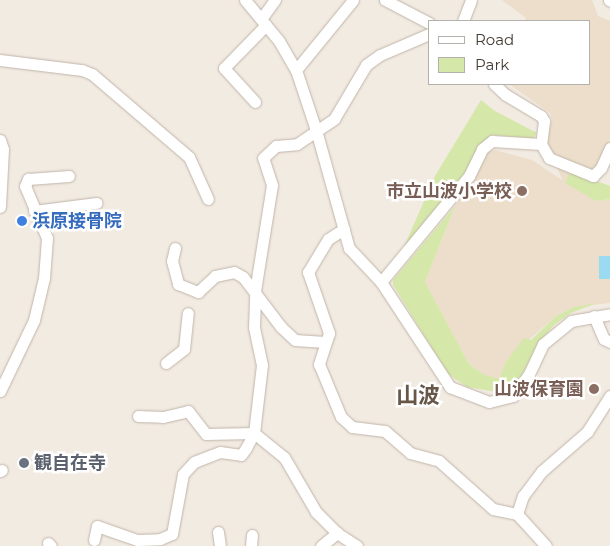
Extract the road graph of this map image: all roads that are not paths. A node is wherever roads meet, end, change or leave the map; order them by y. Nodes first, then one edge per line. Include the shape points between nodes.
1 (245, 0) edge
2 (275, 0) edge
3 (353, 0) edge
4 (385, 0) edge
5 (471, 0) edge
6 (463, 20) edge
7 (264, 22) junction
8 (428, 22) edge
9 (428, 34) edge
10 (0, 60) edge
11 (296, 70) junction
12 (495, 85) edge
13 (255, 102) dead end
14 (316, 130) junction
15 (0, 140) edge
16 (541, 144) junction
17 (610, 148) edge
18 (69, 176) dead end
19 (208, 199) dead end
20 (96, 204) dead end
21 (0, 208) edge
22 (34, 211) junction
23 (344, 229) junction
24 (174, 248) dead end
25 (381, 282) junction
26 (255, 291) junction
27 (188, 313) dead end
28 (610, 314) edge
29 (594, 316) junction
30 (325, 342) junction
31 (610, 342) edge
32 (166, 363) dead end
33 (0, 391) edge
34 (610, 396) edge
35 (138, 416) dead end
36 (254, 433) junction
37 (517, 514) junction
38 (218, 532) dead end
39 (337, 533) junction
40 (94, 540) dead end
41 (220, 546) edge
42 (321, 546) edge
43 (357, 546) edge
44 (546, 546) edge

1 - 7 street
2 - 7 street
3 - 11 street
4 - 8 street
5 - 6 street
7 - 11 street
7 - 13 street via 224,68
9 - 14 street via 380,55 366,65 339,113
10 - 19 street via 92,74 189,157
11 - 14 street
12 - 16 street via 541,116 544,121
14 - 23 street
14 - 26 street via 296,144 276,146 263,158 272,185
15 - 21 street via 3,149
16 - 17 street via 549,158 593,176 602,168
16 - 25 street via 492,141 482,149 469,176
18 - 22 street via 28,179 24,186
20 - 22 street
22 - 33 street via 48,238 44,278 34,320
23 - 25 street via 349,248
23 - 30 street via 328,239 308,272 327,318 329,333
24 - 26 street via 172,261 178,284 198,292 214,276 234,272
25 - 29 street via 450,387 489,402 513,396 529,374 543,344 571,321
26 - 30 street via 280,327 295,340
26 - 36 street via 254,328 262,365
27 - 32 street via 184,349
28 - 29 street
29 - 31 street via 604,338
30 - 37 street via 319,364 341,417 352,426 385,431 410,453 439,461 493,509
34 - 37 street via 587,432 532,484 523,496
35 - 36 street via 163,417 188,411 206,434
36 - 39 street via 284,457 294,470 304,496
36 - 40 street via 240,455 220,452 194,462 183,474 172,534 160,539 136,540 97,526
37 - 44 street
38 - 41 street via 217,543
39 - 42 street
39 - 43 street

